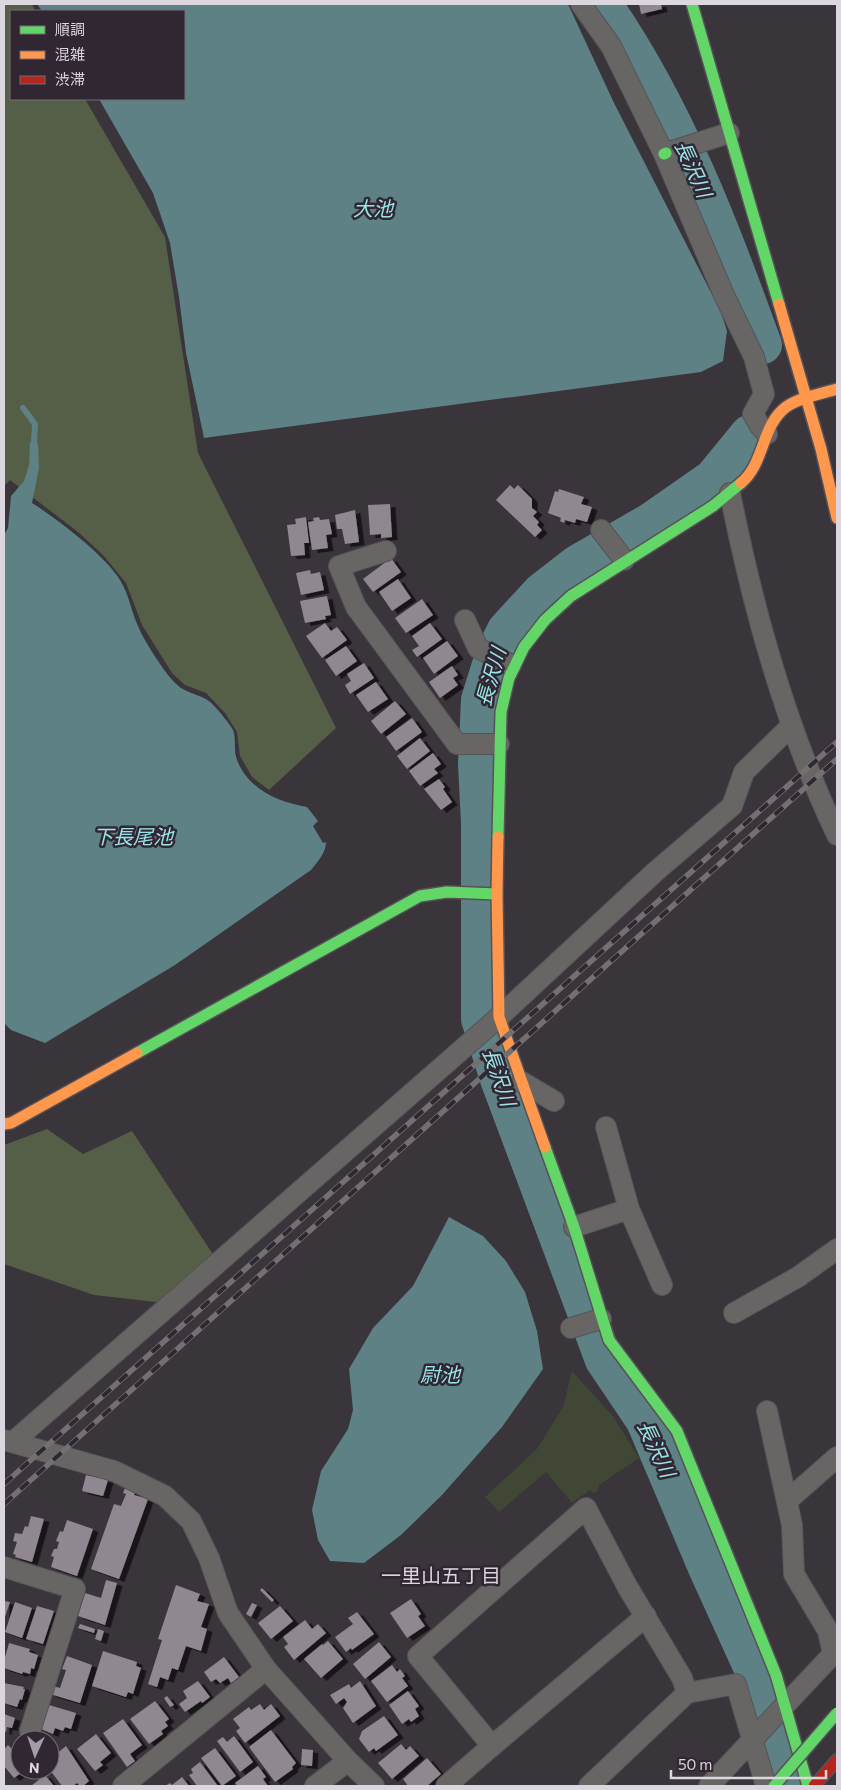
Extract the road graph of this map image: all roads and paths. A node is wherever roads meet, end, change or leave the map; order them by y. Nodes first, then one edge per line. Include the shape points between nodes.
1 (581, 4) edge
2 (692, 4) edge
3 (729, 133) junction
4 (665, 154) junction
5 (837, 389) edge
6 (807, 398) junction
7 (767, 434) junction
8 (730, 493) junction
9 (837, 518) edge
10 (601, 530) dead end
11 (386, 551) dead end
12 (625, 561) junction
13 (464, 620) dead end
14 (512, 666) junction
15 (791, 726) junction
16 (499, 744) junction
17 (837, 835) edge
18 (497, 894) junction
19 (499, 1017) junction
20 (522, 1082) junction
21 (554, 1101) dead end
22 (4, 1124) edge
23 (606, 1127) dead end
24 (629, 1209) junction
25 (574, 1226) junction
26 (837, 1249) edge
27 (662, 1285) dead end
28 (734, 1313) dead end
29 (601, 1319) junction
30 (572, 1328) dead end
31 (767, 1411) dead end
32 (8, 1441) edge
33 (837, 1456) edge
34 (787, 1501) junction
35 (4, 1568) edge
36 (646, 1616) junction
37 (266, 1668) junction
38 (687, 1693) junction
39 (785, 1707) junction
40 (837, 1713) edge
41 (30, 1730) edge
42 (752, 1742) junction
43 (492, 1746) junction
44 (837, 1760) edge
45 (348, 1761) junction
46 (123, 1786) edge
47 (315, 1786) edge
48 (374, 1786) edge
49 (446, 1786) edge
50 (589, 1786) edge
51 (709, 1786) edge
52 (766, 1786) edge
53 (774, 1786) edge
54 (808, 1786) edge
55 (814, 1786) edge

1 - 4 street via 611,46
2 - 3 main road
3 - 4 street
3 - 6 main road
4 - 7 street via 724,295 754,357 764,394 753,414
5 - 6 main road
6 - 7 main road via 794,402 778,414
6 - 9 main road
7 - 8 main road via 756,466
8 - 12 main road
8 - 15 street via 762,634
10 - 12 street
11 - 16 street via 339,566 356,607 457,744
12 - 14 main road via 553,610
13 - 14 street via 479,649
14 - 16 main road via 503,694
15 - 17 street
15 - 19 street via 744,772 732,806 655,872
16 - 18 main road
18 - 19 main road
18 - 22 main road via 447,892 420,896
19 - 20 main road
19 - 32 street
20 - 21 street
20 - 25 main road
23 - 24 street
24 - 25 street
24 - 27 street
25 - 29 main road
26 - 28 street
29 - 30 street
29 - 39 main road via 609,1340 677,1431 776,1675
31 - 34 street
32 - 37 street via 114,1471 164,1496 191,1521 209,1558 228,1613
33 - 34 street
34 - 39 street via 792,1525 794,1574 828,1630 833,1654
35 - 41 street via 75,1589
36 - 38 street via 682,1678
36 - 43 street
36 - 43 street via 586,1508 418,1656
37 - 45 street
37 - 46 street
38 - 42 street via 736,1684
38 - 50 street
39 - 42 street
39 - 54 main road
40 - 53 main road, bridge
42 - 51 street
42 - 52 street
43 - 49 street
44 - 55 main road
45 - 47 street
45 - 48 street

